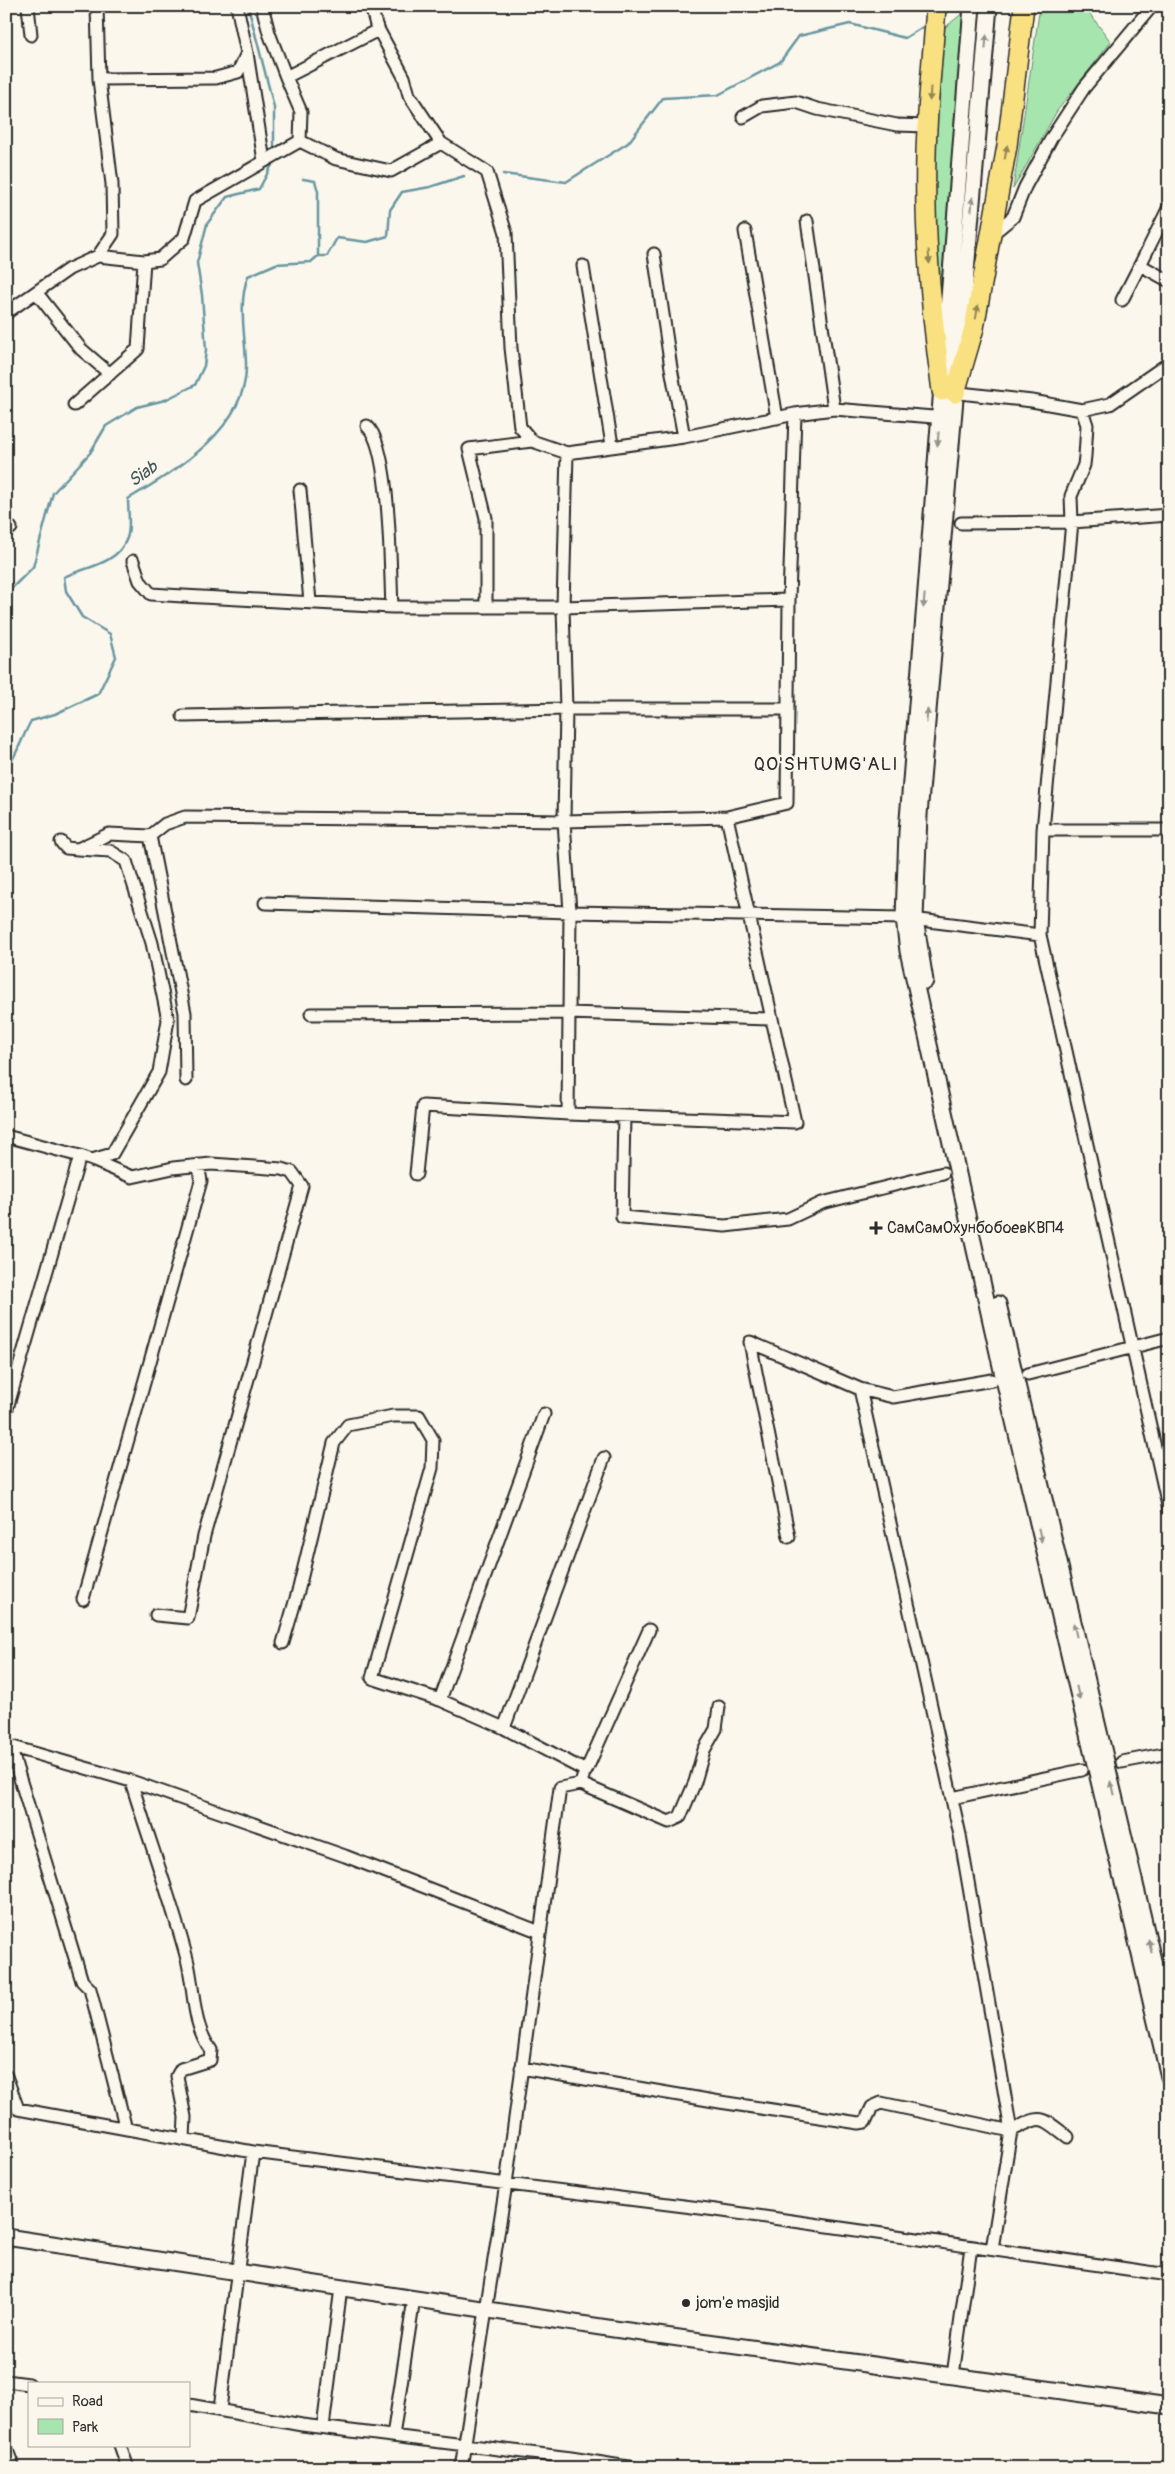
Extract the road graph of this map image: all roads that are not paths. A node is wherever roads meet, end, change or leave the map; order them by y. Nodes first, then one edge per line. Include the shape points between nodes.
1 (28, 6) edge
2 (96, 6) edge
3 (237, 6) edge
4 (262, 6) edge
5 (371, 6) edge
6 (936, 6) edge
7 (989, 6) edge
8 (1024, 6) edge
9 (1152, 6) edge
10 (972, 8) edge
11 (378, 30) junction
12 (31, 35) dead end
13 (248, 53) junction
14 (286, 77) junction
15 (99, 79) junction
16 (743, 117) dead end
17 (928, 126) junction
18 (300, 140) junction
19 (441, 143) junction
20 (264, 161) junction
21 (1169, 207) edge
22 (807, 221) dead end
23 (745, 231) dead end
24 (990, 236) junction
25 (654, 254) dead end
26 (98, 256) junction
27 (144, 261) junction
28 (1140, 265) junction
29 (583, 266) dead end
30 (1169, 281) edge
31 (36, 292) junction
32 (1122, 300) dead end
33 (6, 313) edge
34 (1169, 363) edge
35 (110, 374) junction
36 (949, 392) junction
37 (74, 405) dead end
38 (834, 409) junction
39 (1082, 410) junction
40 (795, 414) junction
41 (777, 418) junction
42 (947, 418) junction
43 (367, 426) dead end
44 (684, 437) junction
45 (532, 440) junction
46 (612, 445) junction
47 (567, 453) junction
48 (300, 490) dead end
49 (1169, 515) edge
50 (1072, 522) junction
51 (961, 523) dead end
52 (133, 560) dead end
53 (789, 600) junction
54 (310, 602) junction
55 (392, 606) junction
56 (486, 606) junction
57 (563, 607) junction
58 (566, 709) junction
59 (788, 710) junction
60 (183, 716) dead end
61 (727, 817) junction
62 (564, 821) junction
63 (1043, 830) junction
64 (1169, 830) edge
65 (150, 836) junction
66 (61, 842) dead end
67 (78, 849) junction
68 (265, 903) dead end
69 (570, 912) junction
70 (749, 914) junction
71 (909, 918) junction
72 (1040, 935) junction
73 (567, 1013) junction
74 (311, 1014) dead end
75 (772, 1019) junction
76 (186, 1080) dead end
77 (568, 1114) junction
78 (624, 1116) junction
79 (6, 1136) edge
80 (80, 1156) junction
81 (92, 1160) junction
82 (198, 1166) junction
83 (943, 1173) dead end
84 (416, 1174) dead end
85 (1169, 1338) edge
86 (1133, 1346) junction
87 (1028, 1374) dead end
88 (992, 1380) dead end
89 (860, 1389) junction
90 (6, 1412) edge
91 (544, 1414) dead end
92 (604, 1458) dead end
93 (1169, 1510) edge
94 (789, 1537) dead end
95 (83, 1599) dead end
96 (156, 1615) dead end
97 (650, 1630) dead end
98 (283, 1643) dead end
99 (440, 1700) junction
100 (719, 1707) dead end
101 (504, 1728) junction
102 (8, 1746) edge
103 (1169, 1753) edge
104 (1122, 1762) dead end
105 (1082, 1770) dead end
106 (586, 1771) junction
107 (131, 1780) junction
108 (581, 1784) junction
109 (952, 1798) junction
110 (540, 1932) junction
111 (1169, 2028) edge
112 (521, 2068) junction
113 (6, 2076) edge
114 (1169, 2077) edge
115 (126, 2129) junction
116 (1012, 2131) junction
117 (1068, 2137) dead end
118 (184, 2139) junction
119 (252, 2152) junction
120 (506, 2184) junction
121 (6, 2237) edge
122 (971, 2247) junction
123 (992, 2249) junction
124 (238, 2272) junction
125 (1169, 2275) edge
126 (342, 2288) junction
127 (414, 2299) junction
128 (484, 2310) junction
129 (953, 2375) junction
130 (6, 2381) edge
131 (28, 2384) edge
132 (190, 2405) edge
133 (1169, 2406) edge
134 (220, 2409) junction
135 (323, 2427) junction
136 (393, 2436) junction
137 (464, 2444) junction
138 (120, 2446) edge
139 (6, 2448) edge
140 (571, 2463) edge
141 (14, 2468) edge
142 (128, 2468) edge
143 (461, 2468) edge
144 (634, 2468) edge

1 - 12 street
2 - 15 street
3 - 13 street
4 - 14 street
5 - 11 street
6 -> 17 highway
36 -> 7 main road
24 -> 8 highway via 1007,146
9 - 24 street via 1084,88 1052,137 1013,217
10 - 36 main road
11 - 14 street
11 - 19 street via 404,77 409,95
13 - 15 street via 238,72 216,78
13 - 20 street
14 - 18 street via 301,112
15 - 26 street via 112,184 113,234
16 - 17 street via 762,106 796,102 897,125
17 -> 36 highway via 926,218 933,329
18 - 19 street via 336,159 391,171
18 - 20 street
19 - 45 street via 487,172 506,233 511,348 520,427
20 - 27 street via 195,201 184,238 160,259
21 - 28 street
22 - 38 street
23 - 41 street
36 -> 24 highway via 974,328
25 - 44 street
26 - 27 street
26 - 31 street via 69,269
27 - 35 street via 138,350
28 - 30 street
28 - 32 street
29 - 46 street
31 - 33 street
31 - 35 street via 81,349
34 - 39 street via 1110,404
35 - 37 street
36 - 39 street
36 - 42 main road
38 - 40 street
38 - 42 street
39 - 50 street via 1087,425 1085,456 1071,496
40 - 41 street
40 - 53 street
41 - 44 street
42 - 71 main road via 907,832
43 - 55 street via 377,441 387,505
44 - 46 street
45 - 47 street
45 - 56 street via 469,449 486,518
46 - 47 street
47 - 57 street
48 - 54 street
49 - 50 street
50 - 51 street
50 - 63 street
52 - 54 street via 140,582 151,594
53 - 57 street
53 - 59 street
54 - 55 street
55 - 56 street
56 - 57 street
57 - 58 street
58 - 59 street
58 - 60 street
58 - 62 street
59 - 61 street via 787,803
61 - 62 street
61 - 70 street
62 - 65 street via 185,817 165,824
62 - 69 street
63 - 64 street
63 - 72 street
65 - 67 street via 109,834
65 - 76 street via 184,1013
66 - 67 street via 66,848
67 - 81 street via 110,851 126,861 152,943 168,1020 159,1072 112,1154
68 - 69 street
69 - 70 street
69 - 73 street
70 - 71 street
70 - 75 street
71 - 72 street
111 -> 71 main road via 1012,1369
71 -> 114 main road via 908,951 1003,1375
72 - 86 street
73 - 74 street
73 - 75 street
73 - 77 street
75 - 78 street via 796,1122
77 - 78 street
77 - 84 street via 423,1106
78 - 83 street via 622,1217 725,1226 788,1219 822,1203
79 - 80 street
80 - 81 street
80 - 90 street
81 - 82 street via 132,1177
82 - 95 street via 201,1181
82 - 96 street via 282,1169 292,1172 302,1186 204,1536 188,1618
85 - 86 street
86 - 87 street
86 - 93 street
88 - 89 street via 893,1397
89 - 94 street via 750,1342
89 - 109 street
91 - 99 street
92 - 101 street
97 - 106 street
98 - 99 street via 334,1443 348,1425 393,1416 419,1416 433,1440 432,1468 372,1678
99 - 101 street
100 - 108 street via 716,1729 704,1750 680,1817 669,1822
101 - 106 street
102 - 107 street
102 - 115 street via 82,1981 90,1989
103 - 104 street
105 - 109 street
106 - 108 street
107 - 110 street via 345,1856
107 - 118 street via 187,1961 195,2013 210,2050 210,2060 181,2070 177,2076 185,2117
108 - 110 street via 560,1788
109 - 116 street
110 - 112 street
112 - 116 street via 859,2123 865,2122 872,2107 881,2103
112 - 120 street
113 - 115 street via 18,2109
115 - 118 street
116 - 117 street via 1041,2118
116 - 123 street
118 - 119 street
119 - 120 street
119 - 124 street
120 - 122 street
120 - 128 street
121 - 124 main road
122 - 123 street
122 - 129 street
123 - 125 street
124 - 126 main road
124 - 134 street
126 - 127 main road
126 - 135 street
127 - 128 main road
127 - 136 street
128 - 129 main road
128 - 137 street
129 - 133 main road
130 - 131 street
132 - 134 street
134 - 135 street
135 - 136 street
136 - 137 street
137 - 140 street
137 - 143 street
138 - 142 street
139 - 141 street
140 - 144 street

